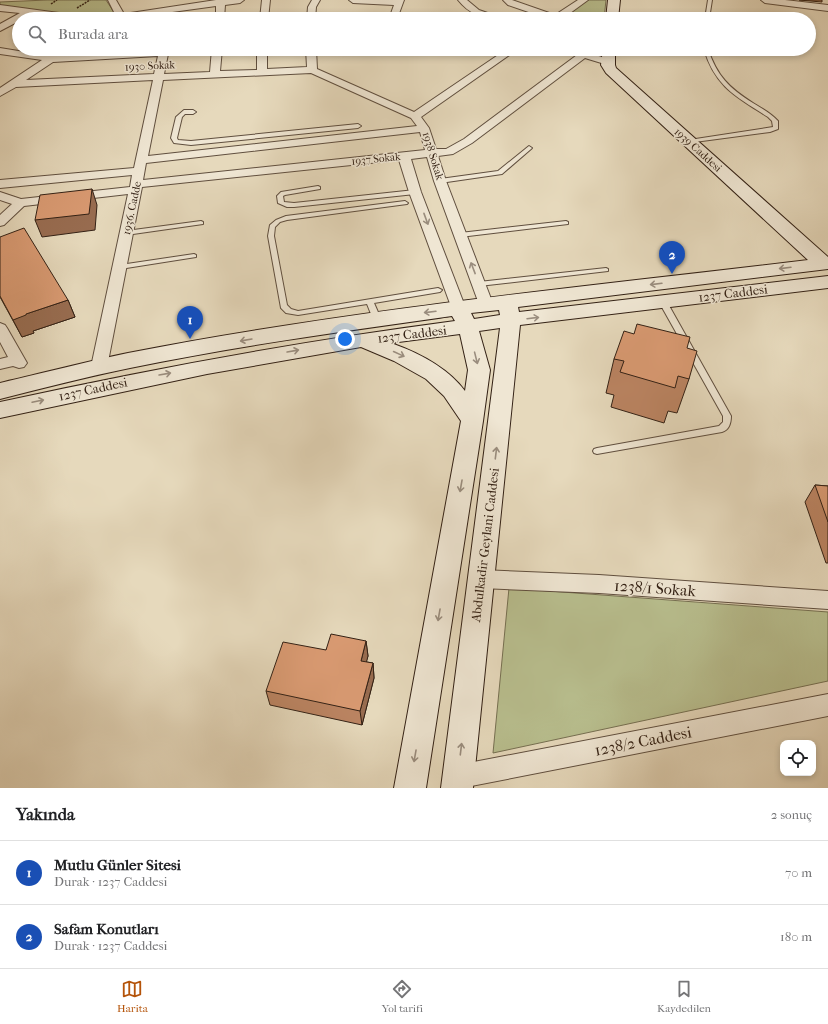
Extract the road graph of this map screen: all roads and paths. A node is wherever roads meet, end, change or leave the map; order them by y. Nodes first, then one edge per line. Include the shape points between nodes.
1 (112, 0) edge
2 (166, 0) edge
3 (240, 0) edge
4 (266, 0) edge
5 (316, 0) edge
6 (353, 0) edge
7 (462, 0) edge
8 (507, 0) edge
9 (584, 0) edge
10 (614, 0) edge
11 (710, 0) edge
12 (765, 0) edge
13 (0, 1) edge
14 (12, 1) edge
15 (220, 1) edge
16 (399, 2) edge
17 (0, 8) edge
18 (828, 8) edge
19 (172, 10) junction
20 (28, 12) edge
21 (119, 12) edge
22 (158, 12) edge
23 (220, 12) edge
24 (265, 12) edge
25 (312, 12) edge
26 (395, 12) edge
27 (476, 12) edge
28 (536, 12) edge
29 (566, 12) edge
30 (613, 12) edge
31 (708, 12) edge
32 (12, 21) edge
33 (0, 28) edge
34 (5, 52) edge
35 (31, 56) edge
36 (56, 56) edge
37 (93, 56) edge
38 (163, 56) edge
39 (216, 56) edge
40 (262, 56) edge
41 (311, 56) edge
42 (502, 56) edge
43 (581, 56) edge
44 (609, 56) edge
45 (708, 56) edge
46 (0, 58) edge
47 (51, 59) junction
48 (312, 70) junction
49 (262, 72) junction
50 (214, 75) junction
51 (158, 77) junction
52 (14, 84) junction
53 (0, 93) edge
54 (193, 112) dead end
55 (415, 116) junction
56 (358, 126) dead end
57 (424, 128) junction
58 (330, 134) junction
59 (690, 142) junction
60 (529, 148) dead end
61 (433, 153) junction
62 (404, 156) junction
63 (141, 166) junction
64 (440, 181) junction
65 (0, 184) edge
66 (136, 188) junction
67 (318, 188) dead end
68 (415, 192) junction
69 (0, 196) edge
70 (20, 203) junction
71 (405, 203) dead end
72 (0, 222) edge
73 (201, 223) dead end
74 (566, 223) dead end
75 (126, 233) junction
76 (460, 235) junction
77 (194, 256) dead end
78 (120, 267) junction
79 (826, 269) edge
80 (606, 270) dead end
81 (479, 284) junction
82 (438, 290) dead end
83 (662, 302) junction
84 (501, 309) junction
85 (374, 311) junction
86 (464, 318) junction
87 (1, 333) edge
88 (362, 340) junction
89 (0, 364) edge
90 (99, 367) junction
91 (0, 391) edge
92 (0, 410) edge
93 (472, 421) junction
94 (597, 452) dead end
95 (481, 579) junction
96 (828, 600) edge
97 (828, 705) edge
98 (458, 783) edge
99 (410, 788) edge

1 - 21 street
2 - 19 street
3 - 15 street
4 - 24 street
5 - 25 street
6 - 16 street
7 - 27 street
8 - 28 street
9 - 29 street
10 - 30 street
11 - 31 lane
12 - 18 street
13 - 14 street
15 - 19 street
15 - 23 street
16 - 26 street
17 - 20 street
19 - 22 street
32 - 33 street
34 - 46 street
35 - 47 street
36 - 47 street
37 - 47 street
38 - 51 street, 1936. Cadde
39 - 50 street
40 - 49 street
41 - 48 street
42 - 55 street
43 - 61 street, 1937 Sokak via 468,141 449,152
44 - 59 street, 1939 Caddesi via 608,67
45 - 59 lane via 713,70 723,84 770,116 775,121 776,128
47 - 52 street
48 - 49 street, 1930 Sokak
48 - 55 street, 1938 Sokak
49 - 50 street, 1930 Sokak
50 - 51 street, 1930 Sokak
51 - 52 street, 1930 Sokak
51 - 63 street, 1936. Cadde
52 - 53 street
54 - 58 lane via 184,112 179,117 174,138 176,142
55 - 57 street, 1938 Sokak
56 - 58 lane
57 - 58 street
57 - 61 street, 1938 Sokak
58 - 63 street
59 - 79 street, 1939 Caddesi
60 - 64 lane via 500,173
61 - 62 street, 1937 Sokak
61 - 64 street, 1938 Sokak
62 - 66 street, 1937 Sokak
62 - 68 street
63 - 65 street
63 - 66 street, 1936. Cadde
64 - 76 street, 1938 Sokak
66 - 70 street, 1937 Sokak
66 - 75 street, 1936. Cadde
67 - 68 lane via 283,193 280,196 281,203 294,205
68 -> 86 street
69 - 70 street
70 - 72 street
71 - 85 lane via 286,218 272,226 271,236 284,306 289,311
73 - 75 lane
74 - 76 lane
75 - 78 street, 1936. Cadde
81 -> 76 street, 1938 Sokak
77 - 78 lane
78 - 90 street, 1936. Cadde
79 - 83 street, 1237 Caddesi
79 -> 84 street, 1237 Caddesi
80 - 81 lane
81 - 84 street, 1938 Sokak
82 - 85 lane
84 -> 83 street, 1237 Caddesi
83 - 94 lane via 684,346 727,416 727,423 722,429
84 - 86 street, 1237 Caddesi
84 - 86 street, 1237 Caddesi
95 -> 84 street, Abdulkadir Geylani Caddesi
86 -> 85 street, 1237 Caddesi
85 -> 90 street, 1237 Caddesi via 327,326
86 - 88 street, 1237 Caddesi
86 -> 93 street via 479,370
87 - 89 street via 18,362
92 -> 88 street, 1237 Caddesi via 147,377
88 -> 93 street via 395,352 429,369 453,391
90 - 91 street, 1237 Caddesi
93 -> 99 street
95 - 96 street, 1238/1 Sokak via 599,584
98 -> 95 street, Abdulkadir Geylani Caddesi
97 - 98 street, 1238/2 Caddesi

